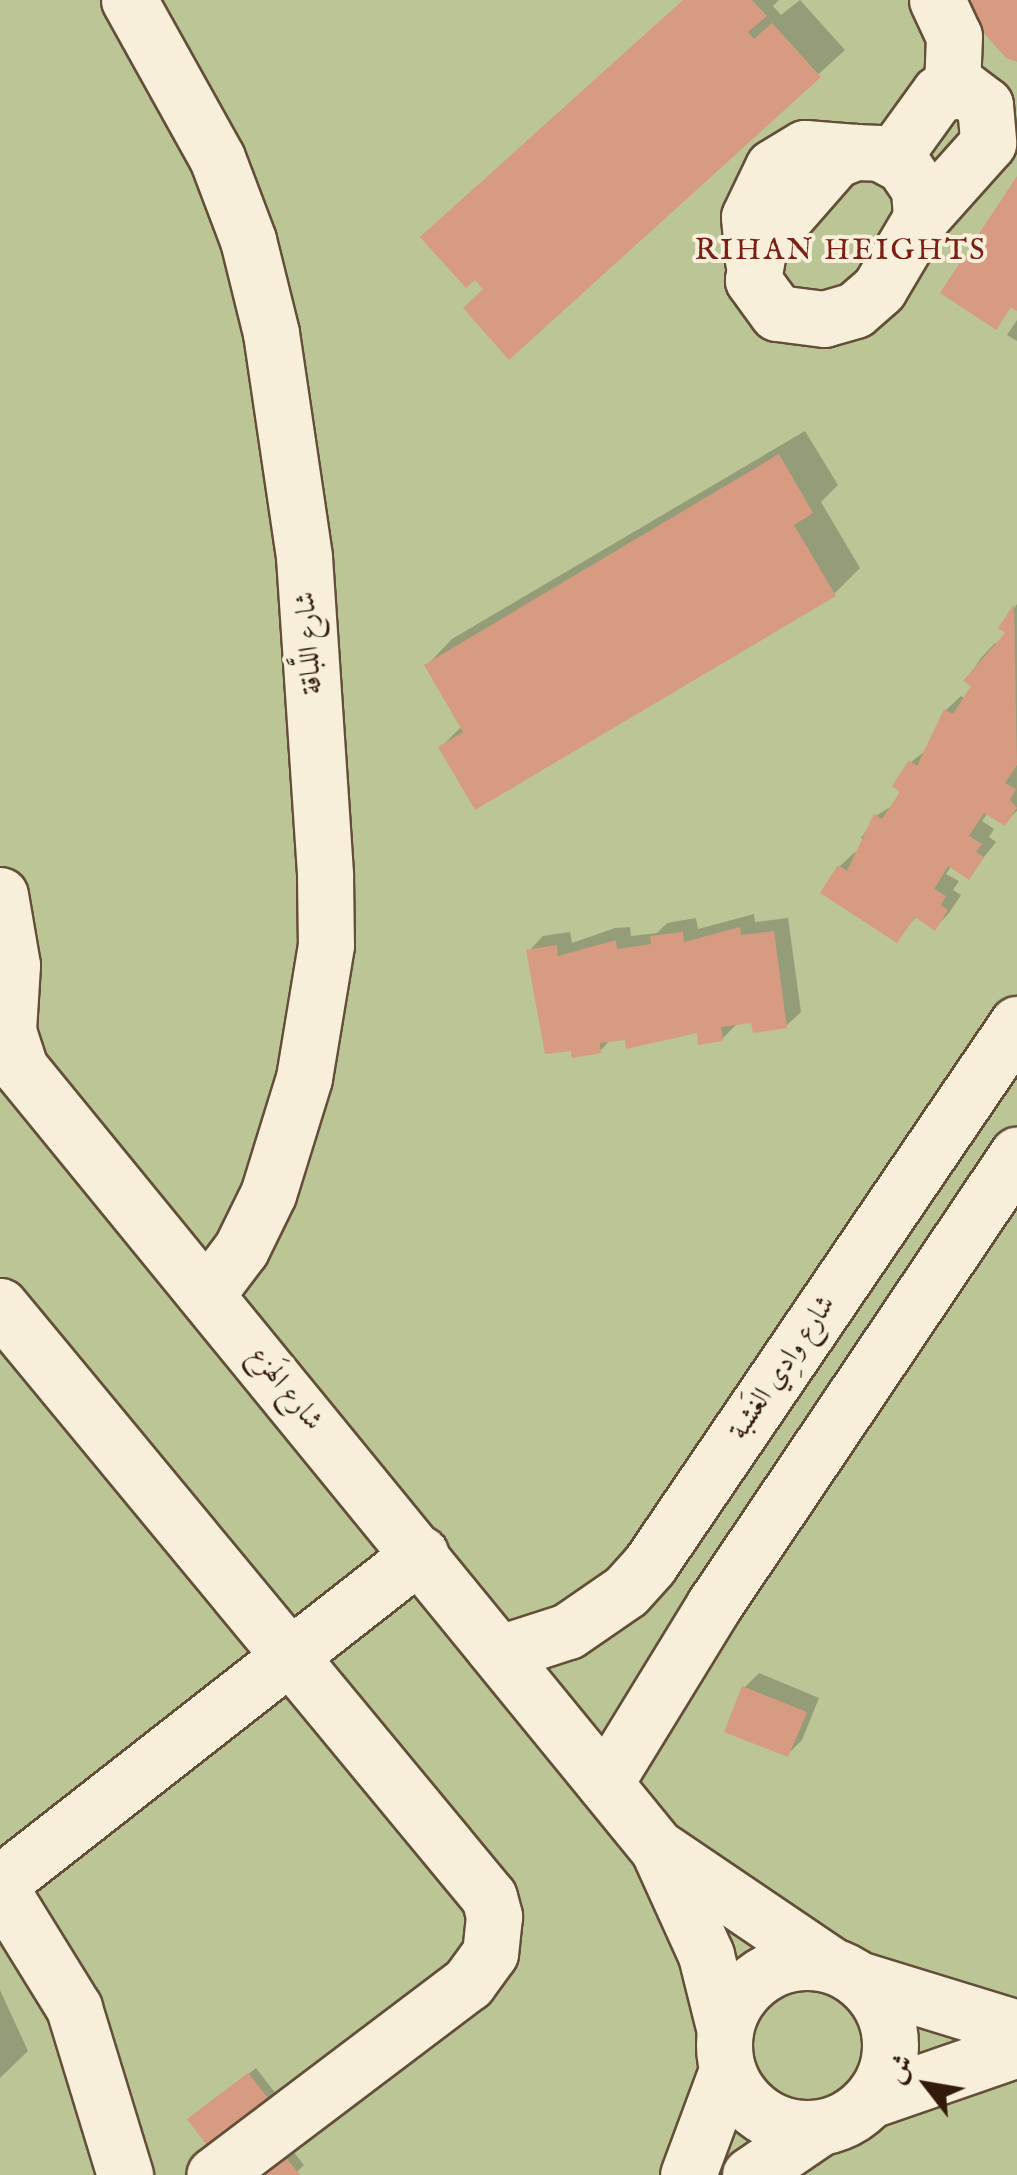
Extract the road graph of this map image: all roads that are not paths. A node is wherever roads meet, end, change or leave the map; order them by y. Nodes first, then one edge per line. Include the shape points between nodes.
1 (129, 0) edge
2 (937, 0) edge
3 (952, 89) junction
4 (874, 155) junction
5 (921, 218) junction
6 (0, 895) edge
7 (1017, 1024) edge
8 (6, 1055) edge
9 (1017, 1156) edge
10 (207, 1294) junction
11 (0, 1306) edge
12 (420, 1554) junction
13 (500, 1653) junction
14 (292, 1657) junction
15 (605, 1783) junction
16 (658, 1849) junction
17 (0, 1886) edge
18 (844, 1972) junction
19 (1017, 2028) edge
20 (1017, 2049) edge
21 (726, 2050) junction
22 (870, 2100) junction
23 (820, 2128) junction
24 (126, 2175) edge
25 (214, 2175) edge
26 (688, 2175) edge
27 (750, 2175) edge

1 - 10 street, شارع اللَّباقة via 217,158 248,240 271,333 304,557 325,876 326,945 304,1078 268,1194 241,1249
2 - 3 street via 954,36
3 - 4 street via 928,102
3 - 5 street via 977,96 992,130 988,143
4 - 5 street via 919,189
4 - 5 street via 835,160 753,262 757,293 777,313 808,319 840,315 879,290
6 - 8 street, شارع الهَزع via 12,965
7 - 13 street, شارع وادِي الغَشبة via 650,1564 568,1632
8 - 10 street, شارع الهَزع
9 - 15 street via 714,1605
10 - 12 street, شارع الهَزع
11 - 14 street
12 - 13 street, شارع الهَزع
12 - 14 street
13 - 15 street, شارع الهَزع
14 - 17 street
14 - 25 street via 488,1897 494,1934 490,1953 468,1983
15 - 16 street, شارع الهَزع
16 - 18 street, شارع الهَزع
16 - 21 street, شارع الهَزع via 706,1955
17 - 24 street via 74,2008
18 - 19 street
18 - 21 street via 791,1964 763,1975 741,1994
18 - 22 street via 888,2028 887,2066
20 - 22 street
21 - 23 street via 763,2116
21 - 26 street
22 - 23 street
23 - 27 street

